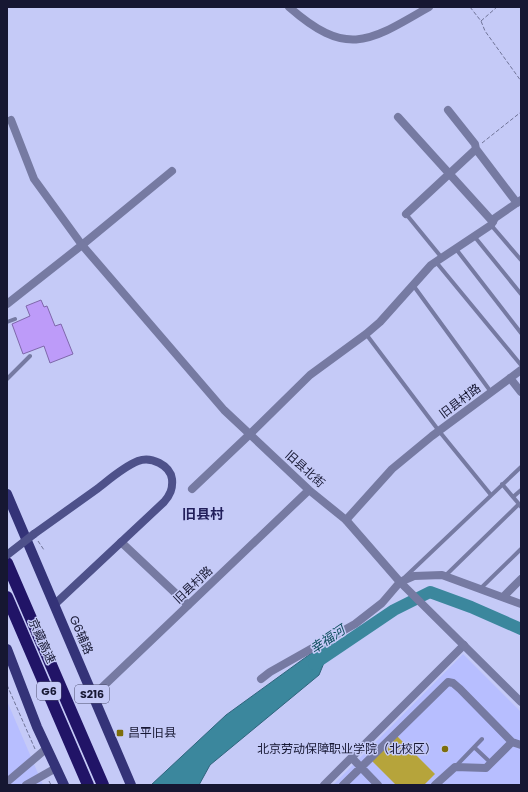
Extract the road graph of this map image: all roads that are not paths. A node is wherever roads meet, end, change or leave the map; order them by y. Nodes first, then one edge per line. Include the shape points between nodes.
1 (289, 7) edge
2 (429, 7) edge
3 (448, 110) dead end
4 (398, 117) dead end
5 (11, 120) dead end
6 (476, 148) junction
7 (172, 171) dead end
8 (448, 173) junction
9 (519, 201) edge
10 (406, 214) joint
11 (492, 223) junction
12 (474, 236) junction
13 (82, 245) junction
14 (456, 249) junction
15 (439, 260) junction
16 (521, 260) edge
17 (414, 285) junction
18 (521, 294) edge
19 (7, 304) edge
20 (15, 319) dead end
21 (7, 322) edge
22 (521, 333) edge
23 (366, 334) junction
24 (30, 356) dead end
25 (521, 365) edge
26 (521, 370) edge
27 (510, 378) junction
28 (7, 379) edge
29 (491, 392) junction
30 (521, 392) edge
31 (439, 431) junction
32 (249, 435) junction
33 (521, 466) edge
34 (502, 484) junction
35 (192, 489) dead end
36 (309, 490) junction
37 (521, 490) edge
38 (7, 494) edge
39 (490, 495) junction
40 (513, 497) junction
41 (520, 505) edge
42 (346, 520) junction
43 (121, 542) junction
44 (521, 549) edge
45 (7, 555) edge
46 (7, 564) edge
47 (444, 576) junction
48 (521, 579) edge
49 (400, 582) junction
50 (480, 589) junction
51 (7, 597) edge
52 (503, 597) junction
53 (521, 604) edge
54 (54, 605) junction
55 (188, 605) junction
56 (464, 645) junction
57 (7, 649) edge
58 (7, 665) edge
59 (16, 672) junction
60 (262, 679) dead end
61 (93, 696) junction
62 (521, 702) edge
63 (482, 739) dead end
64 (512, 742) junction
65 (521, 745) edge
66 (474, 747) junction
67 (47, 748) junction
68 (352, 758) junction
69 (492, 763) junction
70 (361, 767) junction
71 (455, 767) junction
72 (56, 768) junction
73 (7, 782) edge
74 (130, 784) edge
75 (26, 785) edge
76 (64, 785) edge
77 (88, 785) edge
78 (103, 785) edge
79 (324, 785) edge
80 (344, 785) edge
81 (378, 785) edge
82 (435, 785) edge

1 - 2 street via 308,24 335,38 348,40 384,33
3 - 6 street
4 - 8 street
5 - 13 street, 旧县北街 via 34,179
6 - 8 street
6 - 9 street
7 - 13 street
8 - 10 street
8 - 11 street
9 - 11 street
10 - 15 lane
11 - 12 street
11 - 16 lane
12 - 14 street
12 - 18 lane
13 - 19 street
13 - 32 street, 旧县北街 via 224,410
14 - 15 street
14 - 22 lane
15 - 17 street
15 - 25 lane
17 - 23 street
17 - 29 lane
20 - 21 lane
23 - 31 lane
23 - 32 street via 310,374
24 - 28 lane
26 - 27 street, 旧县村路
27 - 29 street, 旧县村路
27 - 30 street
29 - 31 street, 旧县村路
31 - 39 lane
31 - 42 street, 旧县村路 via 392,469
32 - 35 street
32 - 36 street, 旧县北街
33 - 34 lane
34 - 39 lane
34 - 40 lane
36 - 42 street, 旧县北街
36 - 55 street, 旧县村路
37 - 40 lane
38 - 54 main road, G6辅路 / S216
39 - 49 lane
40 - 41 lane
41 - 47 lane
42 - 49 street, 旧县北街
43 - 45 main road, bridge via 170,494 172,478 159,462 149,460 131,465
43 - 54 main road
43 - 55 street
44 - 50 lane
46 - 78 highway
47 - 49 street via 414,576
47 - 50 street
48 - 52 street
49 - 56 street, 旧县北街
49 - 60 street via 367,616
50 - 52 street
51 - 77 highway, 京藏高速 / G6
52 - 53 street
54 - 61 main road, G6辅路 / S216
55 - 61 street, 旧县村路
56 - 62 street, 旧县北街
56 - 68 street
57 - 59 main road
58 - 59 main road
59 - 67 main road
61 - 74 main road, G6辅路 / S216
63 - 66 lane
64 - 65 street
64 - 69 street
64 - 70 street via 460,689 448,682
66 - 69 lane
66 - 71 lane
67 - 72 main road
67 - 73 street
68 - 70 street
68 - 79 street
69 - 71 street via 486,768
70 - 80 street
70 - 81 street
71 - 82 street
72 - 75 street
72 - 76 main road

